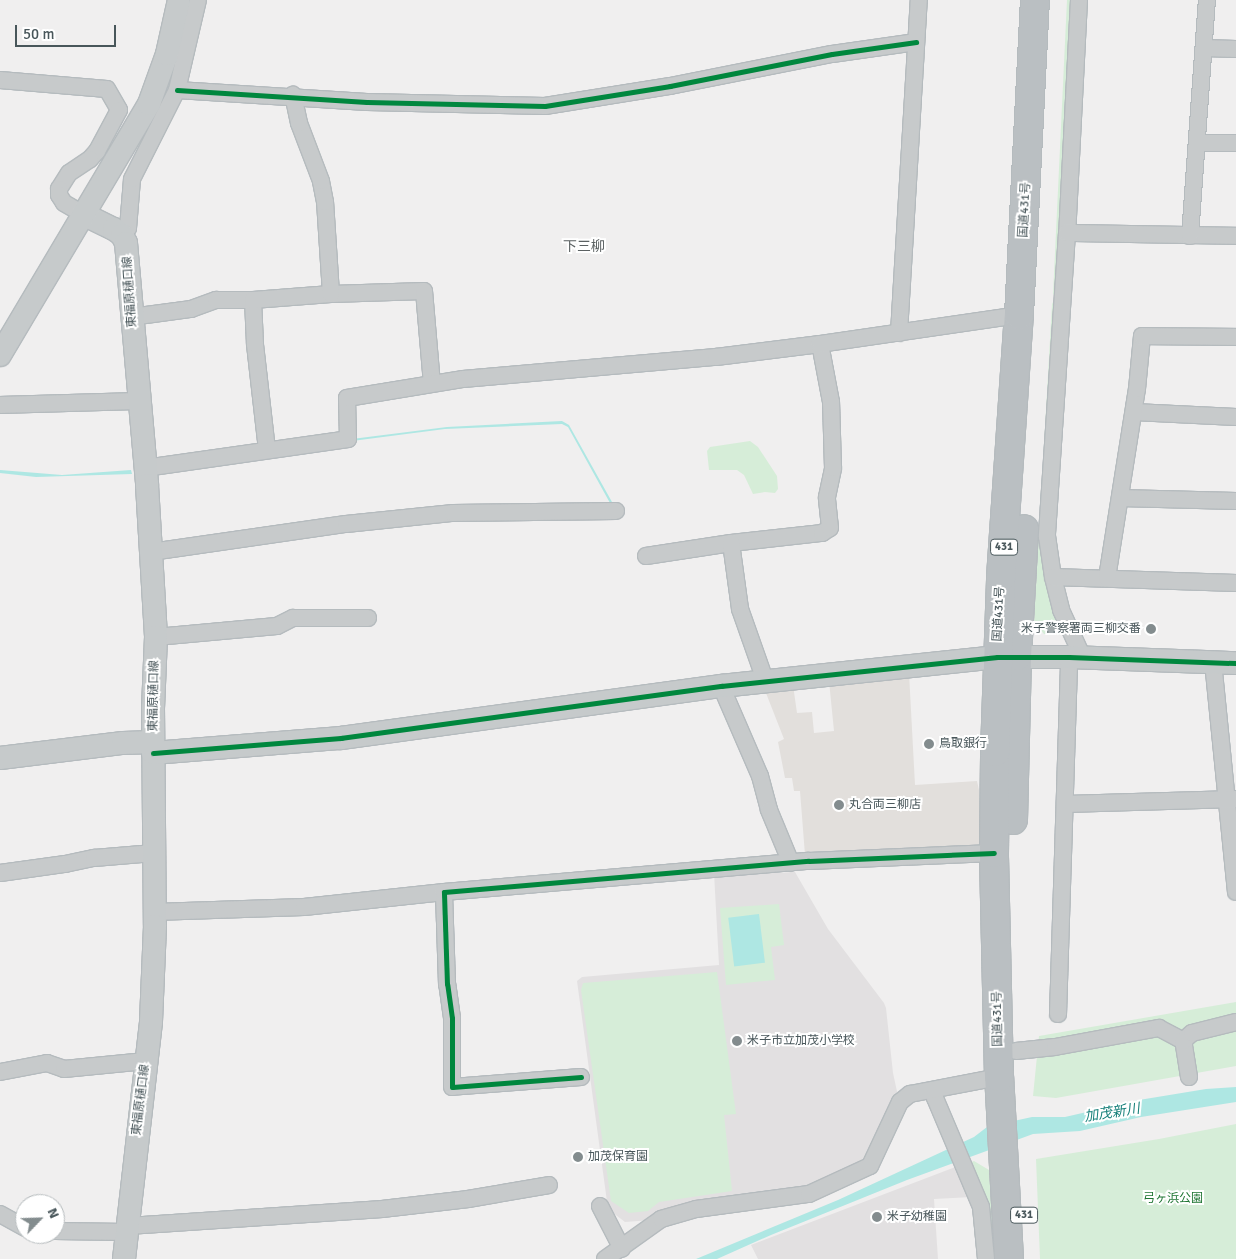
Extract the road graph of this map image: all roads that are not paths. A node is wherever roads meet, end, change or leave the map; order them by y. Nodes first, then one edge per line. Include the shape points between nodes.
1 (179, 0) edge
2 (198, 0) edge
3 (919, 0) edge
4 (1035, 0) edge
5 (1054, 0) edge
6 (1079, 0) edge
7 (1207, 0) edge
8 (916, 42) junction
9 (1204, 48) junction
10 (1236, 49) edge
11 (0, 80) edge
12 (177, 90) junction
13 (292, 95) junction
14 (1197, 143) junction
15 (1236, 143) edge
16 (85, 215) junction
17 (1067, 233) junction
18 (122, 235) junction
19 (1190, 236) junction
20 (1236, 236) edge
21 (331, 294) junction
22 (254, 300) junction
23 (1019, 315) junction
24 (132, 317) junction
25 (899, 333) junction
26 (1236, 337) edge
27 (820, 344) junction
28 (0, 355) edge
29 (432, 384) junction
30 (138, 401) junction
31 (0, 405) edge
32 (1134, 412) junction
33 (1236, 417) edge
34 (267, 450) junction
35 (145, 468) junction
36 (1120, 498) junction
37 (1236, 501) edge
38 (616, 511) dead end
39 (731, 542) junction
40 (151, 552) junction
41 (646, 556) dead end
42 (1053, 577) junction
43 (1107, 578) junction
44 (1236, 582) edge
45 (368, 618) dead end
46 (156, 637) junction
47 (1007, 657) junction
48 (1076, 657) junction
49 (1213, 662) junction
50 (1236, 663) edge
51 (765, 680) junction
52 (721, 686) junction
53 (153, 747) junction
54 (0, 758) edge
55 (1231, 799) edge
56 (1065, 804) junction
57 (154, 853) junction
58 (994, 853) junction
59 (791, 863) junction
60 (0, 873) edge
61 (444, 892) junction
62 (1236, 892) edge
63 (154, 912) junction
64 (1058, 1014) dead end
65 (1236, 1022) edge
66 (1183, 1042) junction
67 (1016, 1051) junction
68 (146, 1061) junction
69 (0, 1072) edge
70 (1189, 1076) dead end
71 (581, 1078) dead end
72 (1006, 1089) junction
73 (934, 1091) junction
74 (1013, 1171) junction
75 (549, 1185) dead end
76 (600, 1206) dead end
77 (0, 1214) edge
78 (15, 1222) edge
79 (128, 1229) junction
80 (65, 1231) edge
81 (622, 1249) junction
82 (124, 1259) edge
83 (605, 1259) edge
84 (986, 1259) edge
85 (1009, 1259) edge
86 (1026, 1259) edge

1 - 16 main road via 167,54 149,104
2 - 12 street
3 - 8 street
4 - 23 highway, 国道431号 / 431
5 - 47 highway, 国道431号 / 431 via 1044,207
6 - 17 street
7 - 9 street
8 - 13 street via 546,106 367,102
8 - 25 street
9 - 10 street
9 - 14 street
11 - 16 street via 108,89 119,110 97,151 69,173 59,188 59,196 64,203
12 - 13 street
12 - 18 street via 132,179 128,228
13 - 21 street via 321,181
14 - 15 street
14 - 19 street
16 - 18 main road
16 - 28 main road
17 - 19 street
17 - 42 street via 1048,536
18 - 24 main road, 東福原樋口線 via 126,244
19 - 20 street
21 - 22 street
21 - 29 street via 424,291
22 - 24 street via 216,300 191,309
22 - 34 street via 255,344
23 - 25 street
23 - 47 highway, 国道431号 / 431
24 - 30 main road, 東福原樋口線
25 - 27 street
26 - 32 street via 1142,336
27 - 29 street
27 - 39 street via 831,402 833,468 827,497 830,528 822,533
29 - 34 street via 347,398 348,439
30 - 31 street
30 - 35 main road, 東福原樋口線
32 - 33 street
32 - 36 street
34 - 35 street
35 - 40 main road, 東福原樋口線
36 - 37 street
36 - 43 street
38 - 40 street via 453,513 346,524
39 - 41 street
39 - 51 street via 740,609
40 - 46 main road, 東福原樋口線
42 - 43 street
42 - 48 street
43 - 44 street
45 - 46 street via 293,618 277,626
46 - 53 main road, 東福原樋口線
47 - 48 main road
47 - 51 main road
47 - 58 highway, 国道431号 / 431
47 - 67 highway, 国道431号 / 431
48 - 49 main road
48 - 56 street
49 - 50 main road
49 - 55 street
51 - 52 main road
52 - 53 main road via 341,738
52 - 59 street via 760,776 769,810
53 - 54 main road via 114,744
53 - 57 main road, 東福原樋口線
55 - 56 street
55 - 62 street
56 - 64 street
57 - 60 street via 94,858
57 - 63 main road, 東福原樋口線
58 - 59 street
58 - 72 highway, 国道431号 / 431
59 - 61 street
61 - 63 street via 304,907
61 - 71 street via 447,984 452,1018 452,1087
63 - 68 main road, 東福原樋口線 via 151,1022
65 - 66 street via 1192,1034
66 - 67 street via 1159,1028
66 - 70 street
67 - 72 highway, 国道431号 / 431
68 - 69 street via 64,1069 47,1063
68 - 79 main road, 東福原樋口線
72 - 73 street
72 - 74 highway, 国道431号 / 431
73 - 81 street via 910,1094 900,1102 870,1166 809,1194 696,1209 661,1219
73 - 84 street via 981,1207
74 - 85 highway, 国道431号 / 431
74 - 86 highway, 国道431号 / 431
75 - 79 street via 382,1209
76 - 81 street
77 - 78 street
79 - 80 street
79 - 82 main road, 東福原樋口線
81 - 83 street

